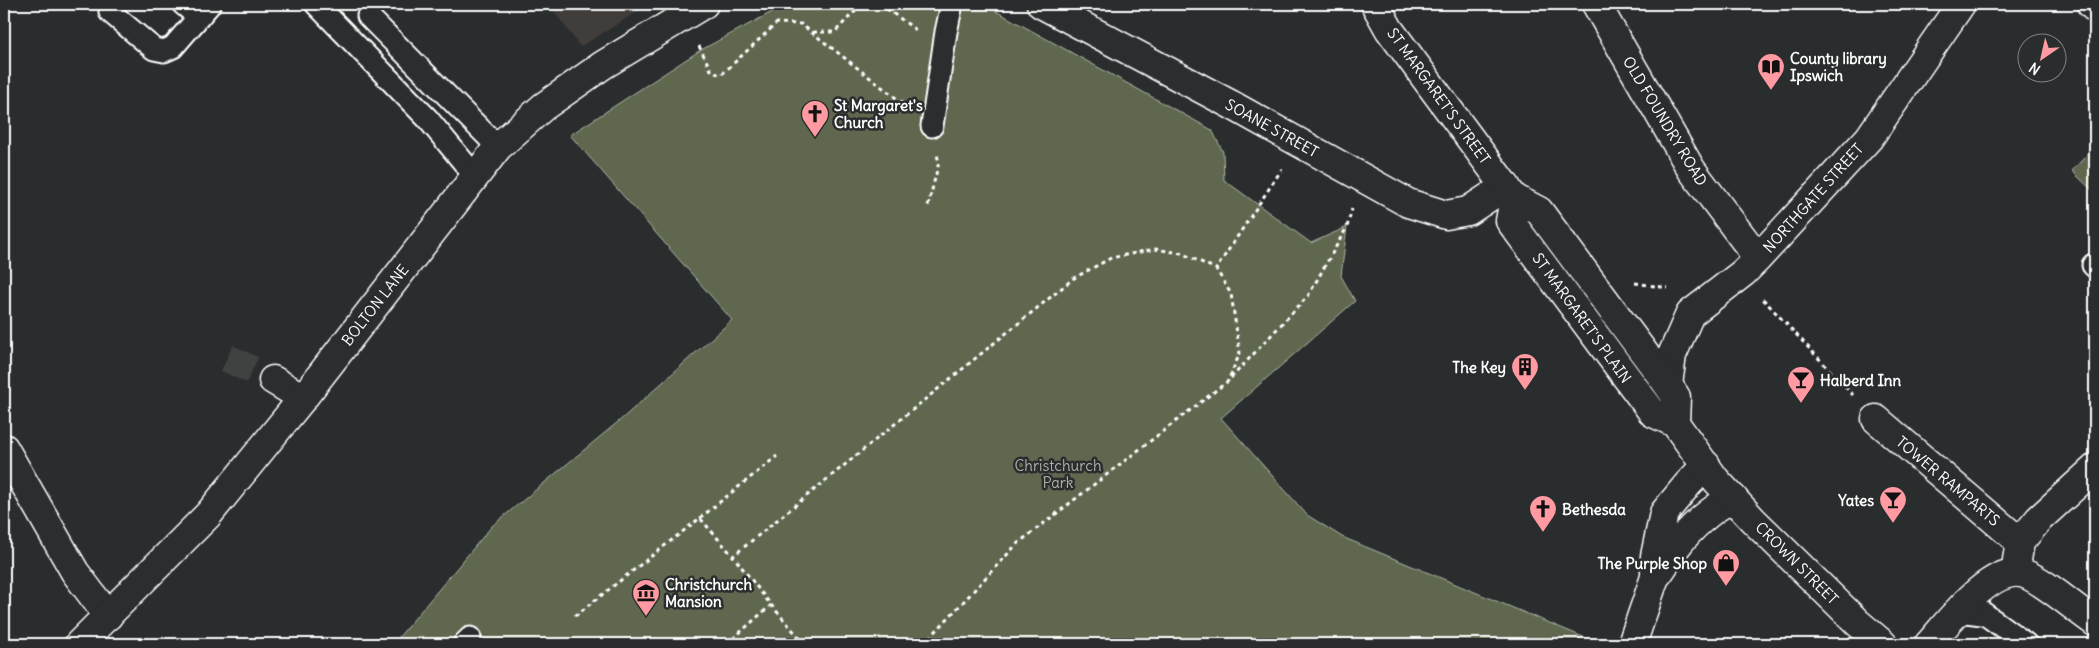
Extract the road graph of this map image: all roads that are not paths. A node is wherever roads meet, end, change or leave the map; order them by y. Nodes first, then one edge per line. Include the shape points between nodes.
1 (316, 4) edge
2 (952, 4) edge
3 (1041, 4) edge
4 (1375, 4) edge
5 (1596, 4) edge
6 (1961, 4) edge
7 (2091, 4) edge
8 (197, 8) edge
9 (2095, 8) edge
10 (694, 10) edge
11 (110, 12) dead end
12 (368, 16) dead end
13 (932, 126) road end
14 (498, 147) junction
15 (475, 176) junction
16 (1510, 192) junction
17 (1751, 266) junction
18 (273, 380) tunnel mouth
19 (1668, 385) junction
20 (303, 398) junction
21 (1876, 419) road end
22 (1675, 423) junction
23 (4, 448) edge
24 (2095, 468) edge
25 (1710, 472) junction
26 (1733, 498) junction
27 (2020, 542) junction
28 (2015, 573) junction
29 (1655, 577) junction
30 (1958, 611) junction
31 (108, 616) junction
32 (2095, 622) edge
33 (79, 644) edge
34 (1632, 644) edge
35 (1883, 644) edge
36 (1929, 644) edge
37 (2026, 644) edge

1 - 15 lane via 427,118
2 - 13 lane
3 - 16 main road, SOANE STREET via 1408,203 1446,215 1457,214
4 - 16 main road, ST MARGARET'S STREET via 1389,29
5 - 17 main road, OLD FOUNDRY ROAD
6 - 17 main road, NORTHGATE STREET via 1869,138
7 - 9 main road
8 - 11 lane via 173,47 164,51 154,49
10 - 14 main road, BOLTON LANE via 602,65 543,107
12 - 14 lane
14 - 15 main road, BOLTON LANE
15 - 20 main road, BOLTON LANE
16 - 19 main road, ST MARGARET'S PLAIN via 1539,211
16 - 22 main road, ST MARGARET'S PLAIN via 1510,221 1653,414
17 - 19 main road, NORTHGATE STREET via 1690,314 1672,355
18 - 20 main road
19 - 22 main road, ST MARGARET'S PLAIN via 1676,397
20 - 31 main road, BOLTON LANE via 208,515
21 - 27 main road, TOWER RAMPARTS
22 - 25 main road, ST MARGARET'S PLAIN
23 - 31 main road via 75,572
24 - 27 main road via 2039,519
25 - 26 main road, CROWN STREET
25 - 29 main road via 1688,484 1664,513 1655,556
26 - 29 main road via 1691,530
26 - 35 main road, CROWN STREET
27 - 28 main road
28 - 30 main road via 1992,580
28 - 32 main road via 2031,577
29 - 34 main road
30 - 36 main road
30 - 37 lane via 1982,612
31 - 33 main road, BOLTON LANE

